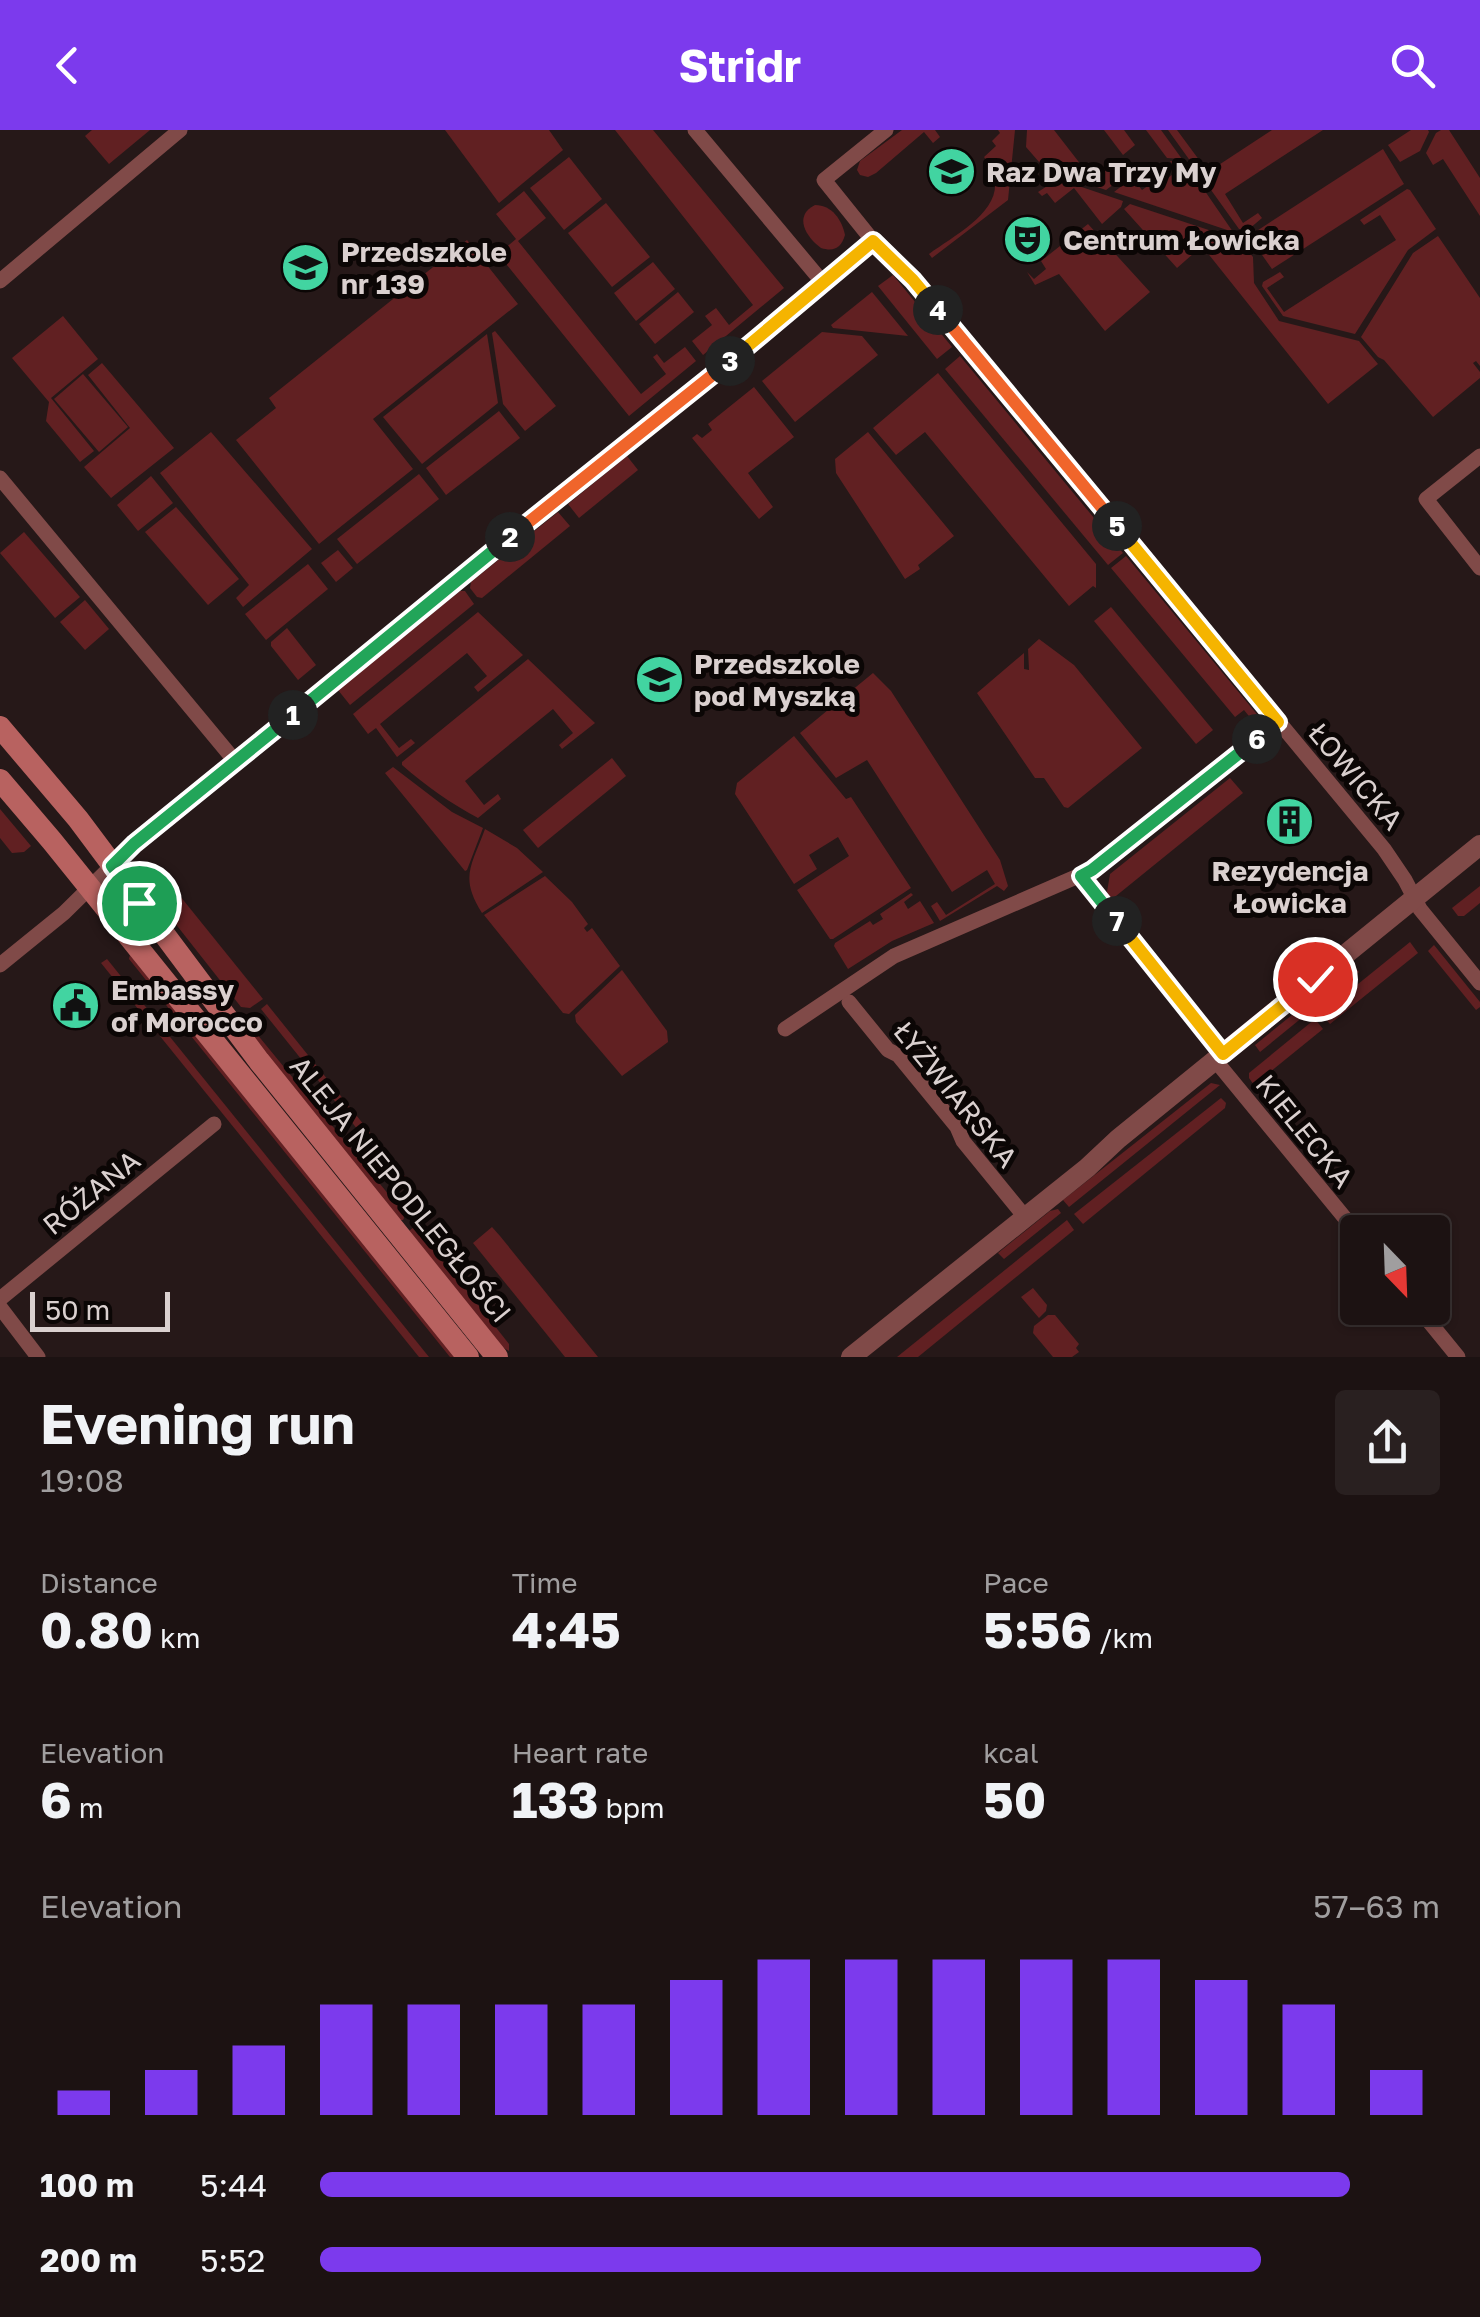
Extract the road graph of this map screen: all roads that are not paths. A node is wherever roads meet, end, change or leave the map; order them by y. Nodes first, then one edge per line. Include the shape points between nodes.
1 (180, 130) edge
2 (695, 130) edge
3 (886, 130) edge
4 (873, 241) junction
5 (0, 281) edge
6 (824, 284) junction
7 (1480, 456) edge
8 (0, 478) edge
9 (1480, 568) edge
10 (1278, 722) junction
11 (0, 727) edge
12 (235, 762) junction
13 (0, 780) edge
14 (1480, 846) edge
15 (112, 866) junction
16 (1081, 876) junction
17 (89, 888) junction
18 (1415, 899) junction
19 (0, 965) edge
20 (1480, 983) edge
21 (849, 1002) dead end
22 (784, 1029) dead end
23 (1219, 1057) junction
24 (214, 1124) dead end
25 (1343, 1215) edge
26 (1025, 1217) junction
27 (0, 1303) edge
28 (1432, 1325) edge
29 (38, 1357) edge
30 (468, 1357) edge
31 (498, 1357) edge
32 (851, 1357) edge
33 (1458, 1357) edge

1 - 5 street
2 - 6 street
3 - 4 street, ŁOWICKA via 824,180
4 - 6 street
4 - 10 street, ŁOWICKA via 913,280
6 - 12 street
7 - 9 street via 1426,499
8 - 12 street
10 - 16 street
10 - 18 street, ŁOWICKA via 1384,849
11 - 15 main road, ALEJA NIEPODLEGŁOŚCI
12 - 15 street
13 - 17 main road, ALEJA NIEPODLEGŁOŚCI
14 - 18 street
15 - 17 street
15 - 31 main road, ALEJA NIEPODLEGŁOŚCI via 259,1062
16 - 22 street via 894,956
16 - 23 street, KIELECKA
17 - 19 street
17 - 30 main road, ALEJA NIEPODLEGŁOŚCI
18 - 20 street, ŁOWICKA
18 - 23 street
21 - 26 street, ŁYŻWIARSKA
23 - 25 street, KIELECKA
23 - 26 street
24 - 27 street, RÓŻANA
26 - 32 street
27 - 29 street
28 - 33 street

